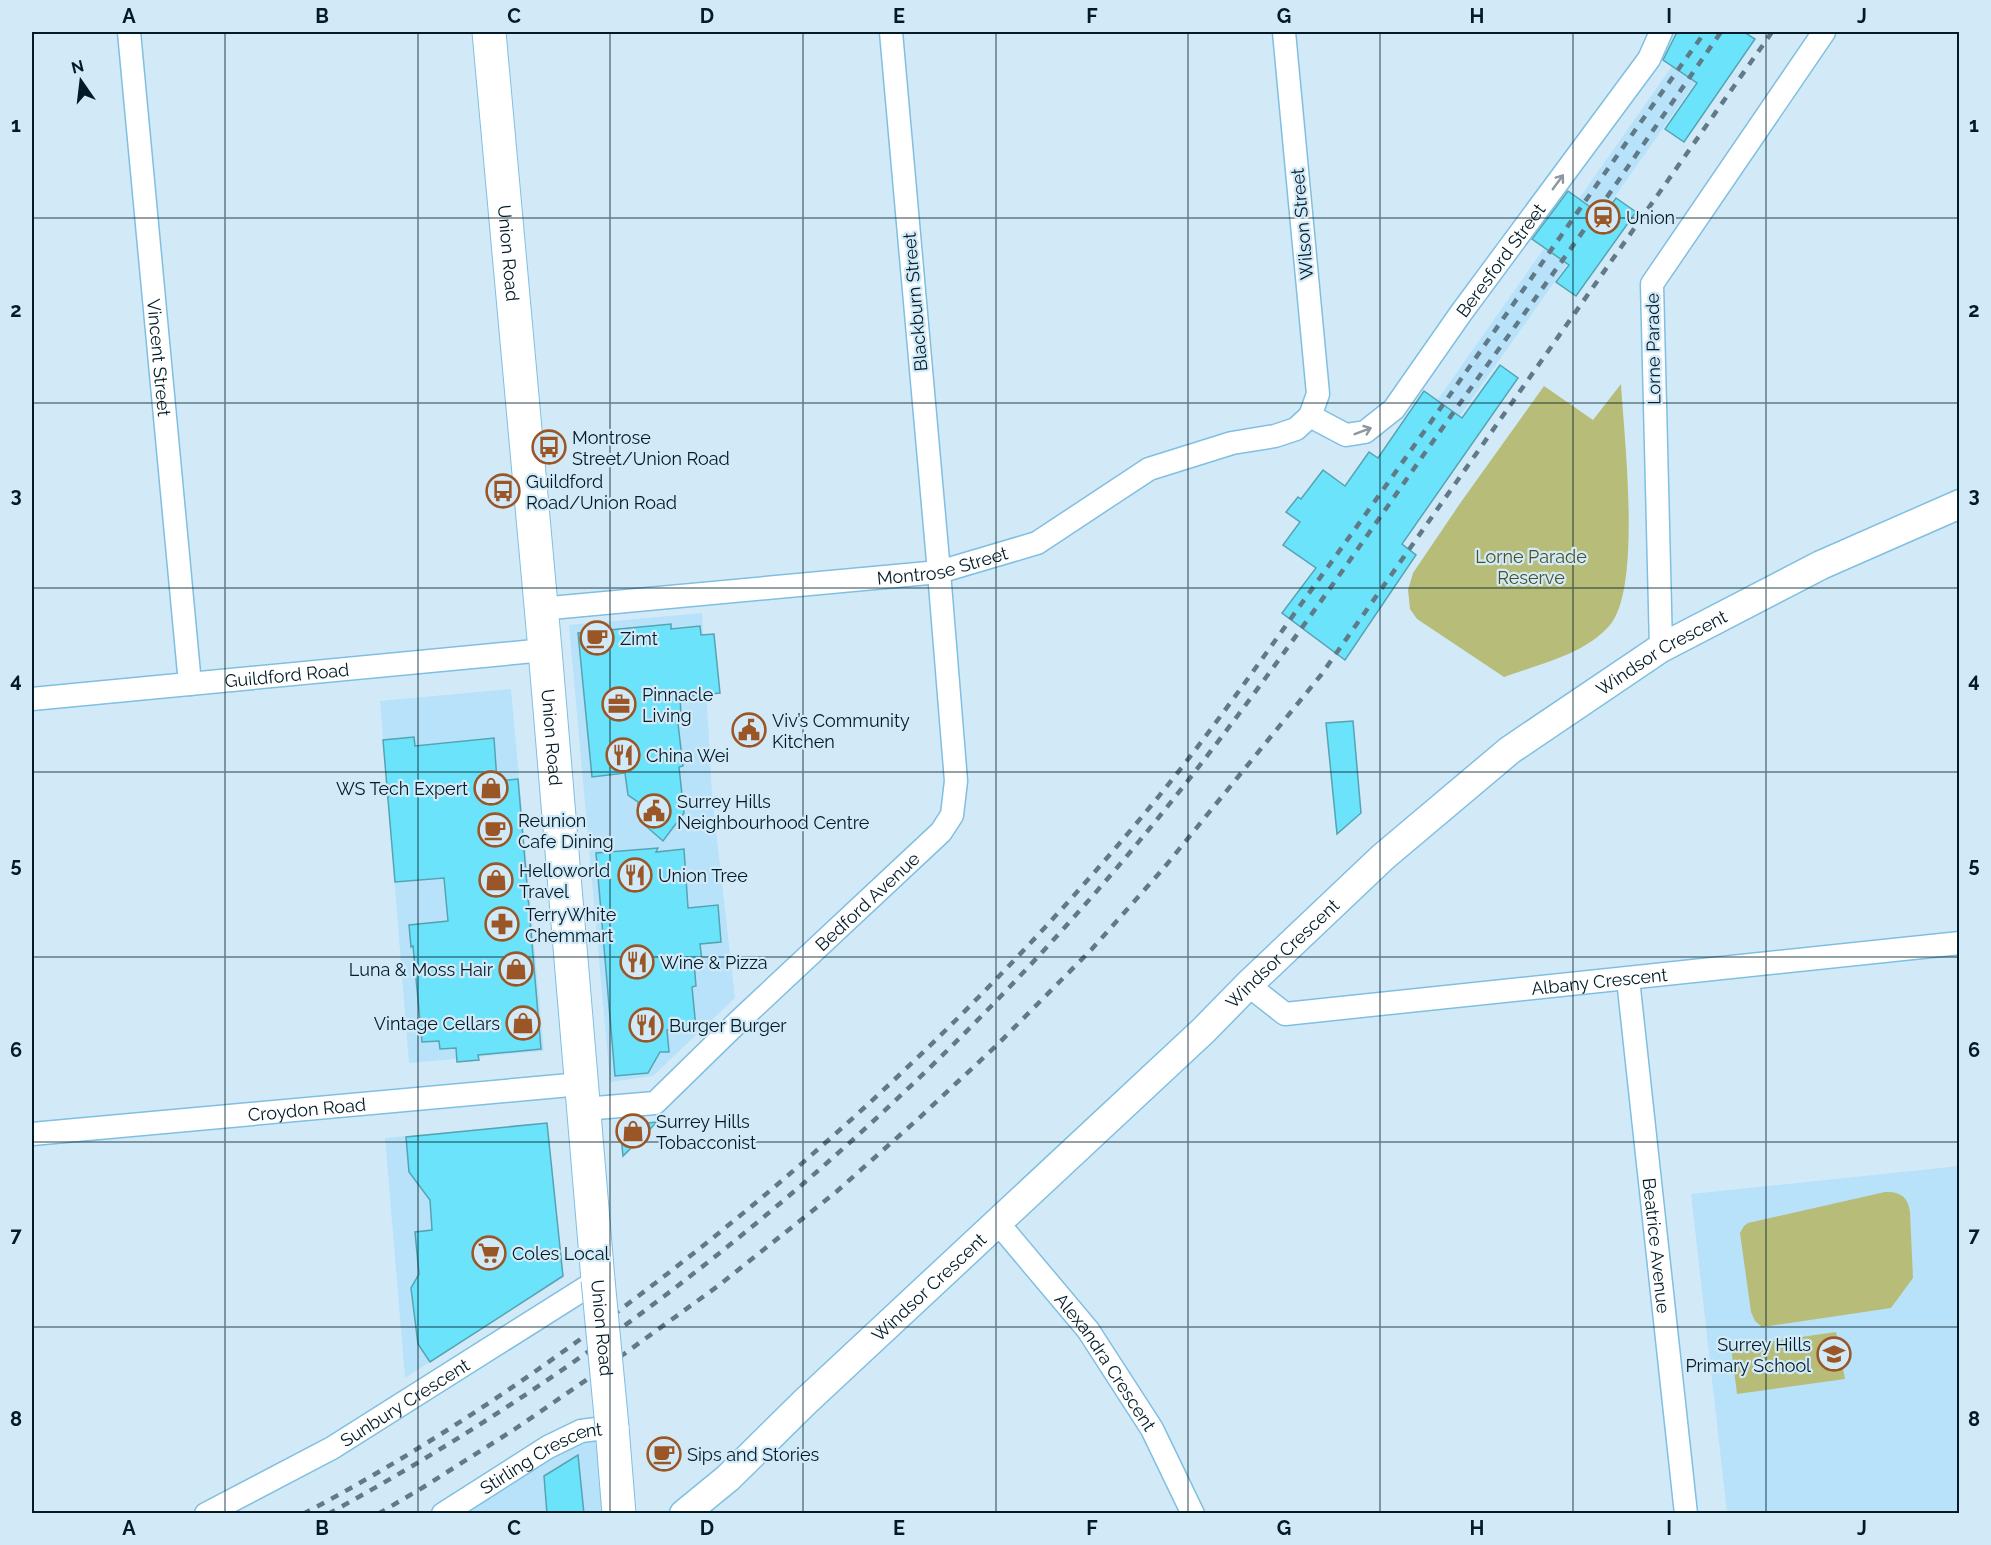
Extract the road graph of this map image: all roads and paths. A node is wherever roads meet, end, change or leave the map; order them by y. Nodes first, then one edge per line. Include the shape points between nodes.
1 (129, 32) edge
2 (489, 32) edge
3 (891, 32) edge
4 (1284, 32) edge
5 (1661, 32) edge
6 (1824, 32) edge
7 (1310, 416) junction
8 (1959, 504) edge
9 (939, 572) junction
10 (540, 609) junction
11 (1661, 648) junction
12 (545, 650) junction
13 (190, 684) junction
14 (32, 699) edge
15 (1959, 943) edge
16 (1628, 979) junction
17 (1248, 985) junction
18 (583, 1097) junction
19 (32, 1134) edge
20 (998, 1224) junction
21 (598, 1280) junction
22 (612, 1427) junction
23 (206, 1514) edge
24 (443, 1514) edge
25 (619, 1514) edge
26 (684, 1514) edge
27 (1193, 1514) edge
28 (1686, 1514) edge

1 - 13 street, Vincent Street
2 - 10 main road, Union Road
3 - 9 street, Blackburn Street
4 - 7 street, Wilson Street via 1317,394
7 -> 5 street, Beresford Street via 1346,435 1365,432 1394,409 1649,59
6 - 11 street, Lorne Parade via 1652,284
7 - 9 street, Montrose Street via 1296,429 1275,436 1232,443 1149,469 1037,543
8 - 11 street, Windsor Crescent via 1821,565
9 - 10 street, Montrose Street
9 - 18 street, Bedford Avenue via 956,781 952,815 940,832 655,1103
10 - 12 main road, Union Road
11 - 17 street, Windsor Crescent via 1510,750 1383,857
12 - 13 street, Guildford Road
12 - 18 main road, Union Road
13 - 14 street, Guildford Road
15 - 16 street, Albany Crescent
16 - 17 street, Albany Crescent via 1285,1014
16 - 28 street, Beatrice Avenue
17 - 20 street, Windsor Crescent
18 - 19 street, Croydon Road
18 - 21 main road, Union Road
20 - 26 street, Windsor Crescent via 728,1478
20 - 27 street, Alexandra Crescent via 1088,1330 1152,1429
21 - 22 main road, Union Road, bridge
21 - 23 street, Sunbury Crescent via 332,1448
22 - 24 street, Stirling Crescent via 581,1431 548,1447
22 - 25 main road, Union Road

